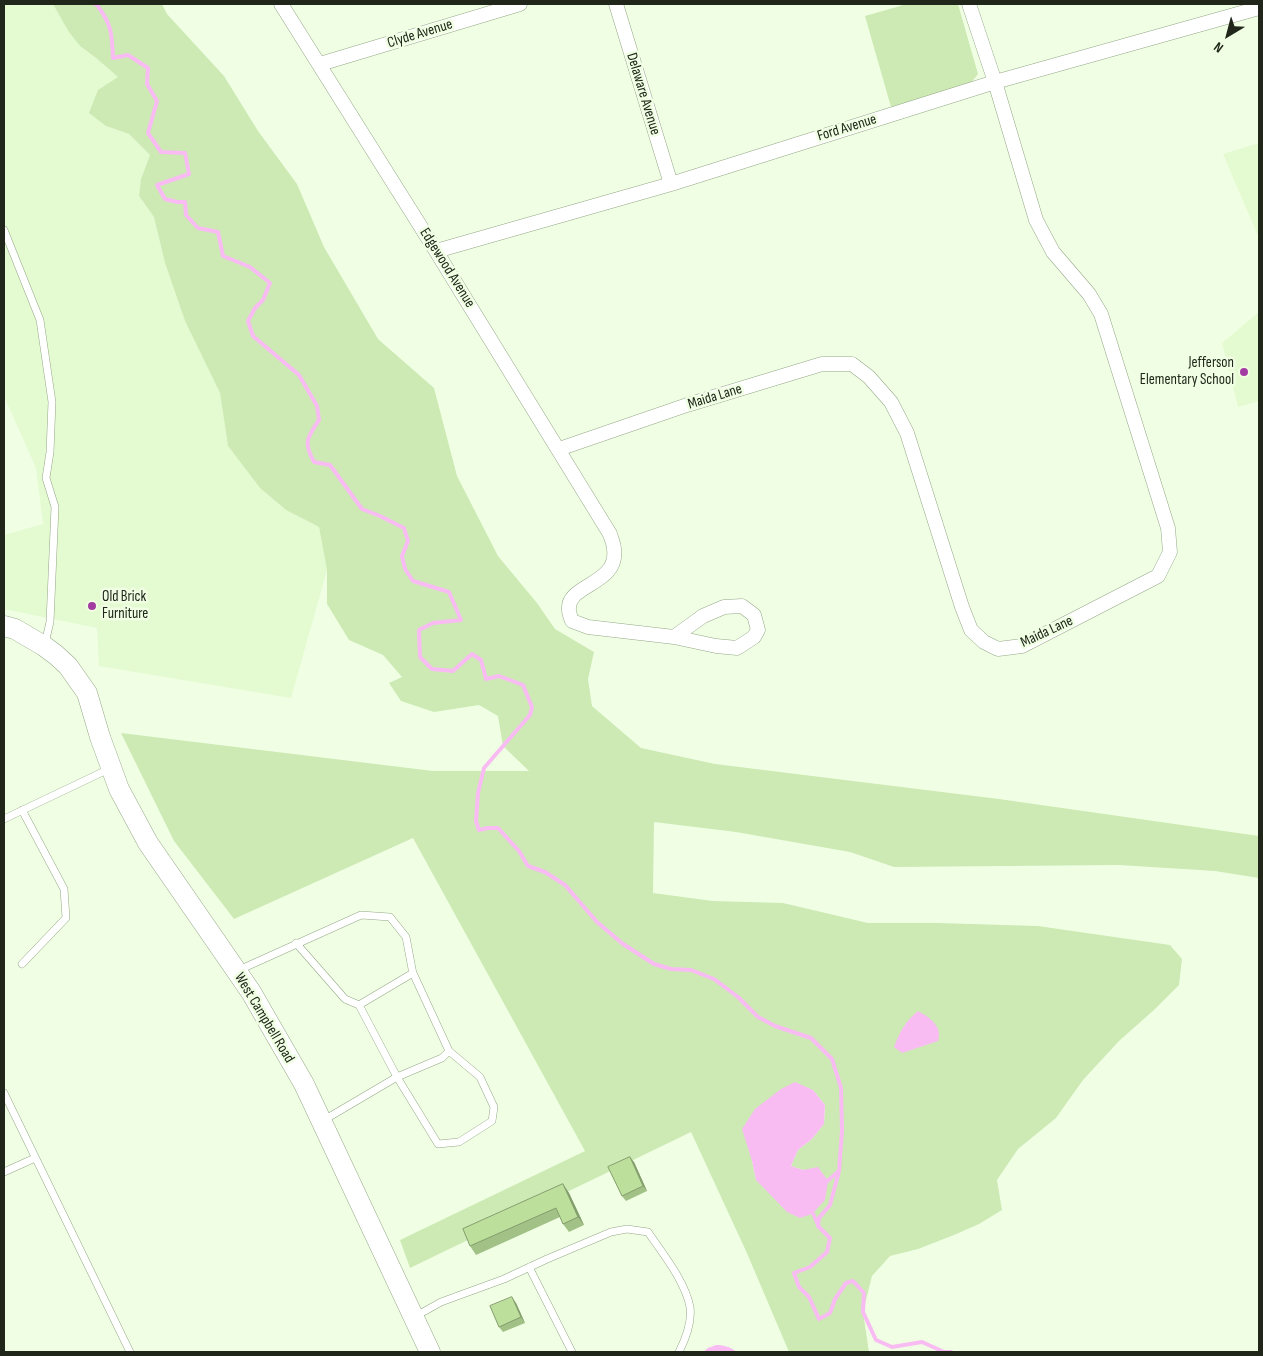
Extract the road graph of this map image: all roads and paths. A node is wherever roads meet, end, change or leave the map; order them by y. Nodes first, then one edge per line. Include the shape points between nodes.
1 (282, 4) edge
2 (520, 4) edge
3 (616, 4) edge
4 (969, 4) edge
5 (1259, 8) edge
6 (320, 64) junction
7 (994, 82) junction
8 (671, 184) junction
9 (4, 230) edge
10 (436, 251) junction
11 (559, 449) junction
12 (4, 626) edge
13 (674, 637) junction
14 (44, 646) junction
15 (111, 768) junction
16 (22, 810) junction
17 (4, 819) edge
18 (296, 943) junction
19 (22, 964) dead end
20 (236, 971) junction
21 (413, 974) junction
22 (360, 1005) junction
23 (449, 1050) junction
24 (396, 1077) junction
25 (4, 1093) edge
26 (322, 1122) junction
27 (35, 1158) junction
28 (4, 1172) edge
29 (529, 1267) junction
30 (413, 1317) junction
31 (130, 1352) edge
32 (430, 1352) edge
33 (572, 1352) edge
34 (679, 1352) edge

1 - 6 street, Edgewood Avenue
2 - 6 street, Clyde Avenue
3 - 8 street, Delaware Avenue
4 - 7 street, Maida Lane
5 - 7 street, Ford Avenue
6 - 10 street, Edgewood Avenue
7 - 8 street, Ford Avenue
7 - 11 street, Maida Lane via 1036,220 1053,252 1089,294 1101,314 1168,528 1170,552 1158,576 1022,646 998,648 984,642 971,630 962,607 907,433 891,402 869,377 852,364 822,364 687,405
8 - 10 street, Ford Avenue
9 - 14 lane via 40,320 52,402 46,478 55,507 50,622
10 - 11 street, Edgewood Avenue
11 - 13 street, Edgewood Avenue via 610,534 614,548 614,562 608,572 572,599 568,609 572,621 588,627
12 - 14 street, West Campbell Road
13 - 13 street via 737,648 754,637 758,630 754,614 742,606 724,607 704,616
14 - 15 street, West Campbell Road via 68,666 86,693
15 - 16 lane
15 - 20 street, West Campbell Road via 148,843
16 - 17 lane
16 - 19 lane via 64,889 66,918
18 - 20 lane
18 - 21 lane via 361,915 390,917 406,937
18 - 22 lane via 345,999
20 - 26 street, West Campbell Road via 304,1084
21 - 22 lane
21 - 23 lane
22 - 24 lane
23 - 24 lane via 442,1058
23 - 24 lane via 480,1077 494,1107 492,1121 459,1142 438,1144
24 - 26 lane
25 - 27 lane
26 - 30 street, West Campbell Road
27 - 28 lane
27 - 31 lane
29 - 30 lane via 441,1302
29 - 33 lane
29 - 34 lane via 611,1232 627,1229 648,1232 680,1280 690,1308 687,1334
30 - 32 street, West Campbell Road

